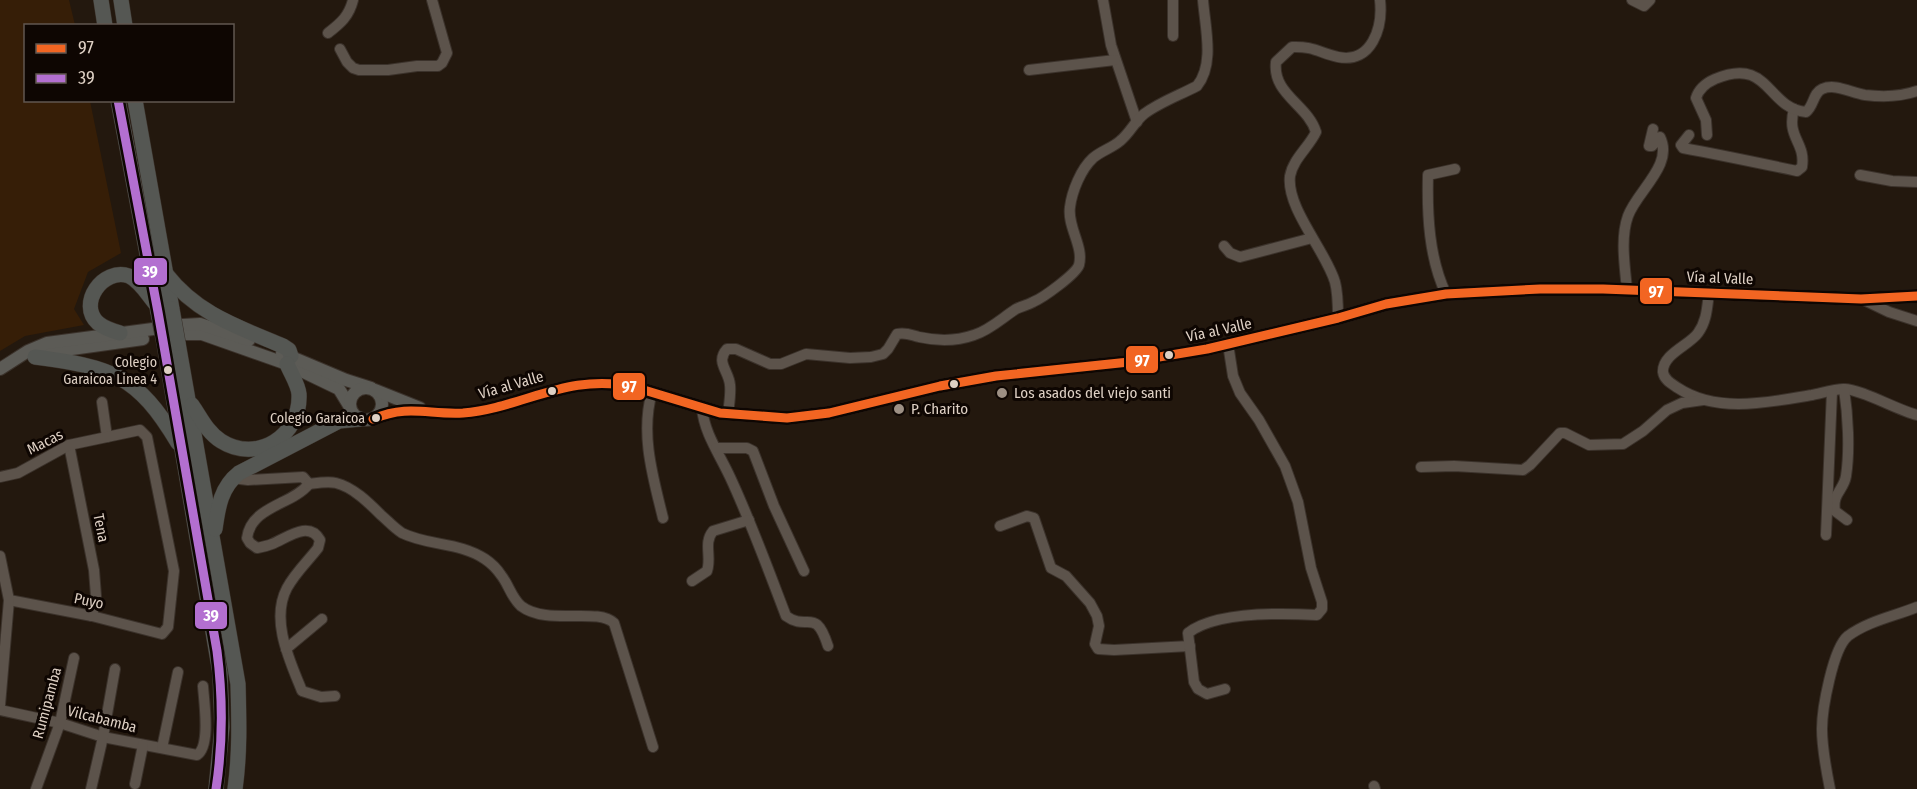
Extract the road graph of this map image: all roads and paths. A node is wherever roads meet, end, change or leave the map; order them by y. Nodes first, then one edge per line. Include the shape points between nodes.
1 (101, 0) edge
2 (121, 0) edge
3 (353, 0) edge
4 (432, 0) edge
5 (1103, 0) edge
6 (1173, 0) edge
7 (1203, 0) edge
8 (1380, 0) edge
9 (1632, 0) edge
10 (1650, 0) edge
11 (105, 24) edge
12 (125, 24) edge
13 (328, 33) dead end
14 (1173, 36) dead end
15 (340, 49) dead end
16 (1115, 60) junction
17 (1029, 70) dead end
18 (1917, 91) edge
19 (118, 102) edge
20 (135, 102) edge
21 (1794, 109) junction
22 (1137, 122) junction
23 (1653, 129) dead end
24 (1689, 135) dead end
25 (1707, 135) dead end
26 (1455, 169) dead end
27 (1860, 175) dead end
28 (1917, 182) edge
29 (1312, 238) junction
30 (1224, 246) dead end
31 (165, 274) junction
32 (1627, 291) junction
33 (1709, 293) junction
34 (1446, 294) junction
35 (1917, 296) edge
36 (1862, 299) junction
37 (162, 309) junction
38 (1338, 318) junction
39 (1917, 321) edge
40 (120, 333) junction
41 (171, 343) junction
42 (1228, 344) junction
43 (35, 357) junction
44 (289, 360) junction
45 (0, 369) edge
46 (0, 378) edge
47 (373, 389) junction
48 (1844, 389) junction
49 (652, 392) junction
50 (1832, 392) junction
51 (186, 395) junction
52 (1707, 400) junction
53 (102, 402) dead end
54 (702, 408) junction
55 (427, 410) junction
56 (728, 414) junction
57 (361, 415) junction
58 (1917, 416) edge
59 (107, 436) junction
60 (69, 445) junction
61 (716, 448) junction
62 (183, 450) junction
63 (1421, 467) dead end
64 (0, 477) edge
65 (232, 478) junction
66 (309, 484) junction
67 (663, 518) dead end
68 (749, 520) junction
69 (1846, 520) dead end
70 (1000, 526) dead end
71 (1826, 535) dead end
72 (213, 544) junction
73 (0, 556) edge
74 (804, 570) dead end
75 (692, 581) dead end
76 (9, 600) junction
77 (1917, 607) edge
78 (92, 616) junction
79 (322, 619) dead end
80 (3, 630) edge
81 (162, 633) joint
82 (828, 646) dead end
83 (1190, 646) junction
84 (286, 649) junction
85 (74, 658) dead end
86 (115, 669) dead end
87 (178, 672) dead end
88 (203, 686) dead end
89 (1225, 689) dead end
90 (335, 696) dead end
91 (0, 705) edge
92 (0, 710) edge
93 (60, 723) junction
94 (103, 737) junction
95 (142, 745) junction
96 (653, 747) dead end
97 (162, 748) junction
98 (135, 784) dead end
99 (36, 789) edge
100 (91, 789) edge
101 (216, 789) edge
102 (235, 789) edge
103 (1830, 789) edge

1 - 11 highway
2 - 12 highway
3 - 13 street via 350,12
4 - 15 street via 447,53 438,66 359,70 347,62
5 - 16 street
6 - 14 street
7 - 22 street via 1207,56 1203,79
8 - 29 street via 1379,28 1366,51 1354,57 1339,57 1314,48 1292,47 1276,62 1281,86 1309,116 1316,132 1290,176 1296,206
9 - 10 street via 1644,6
16 - 17 street
16 - 22 street
18 - 21 street via 1893,96 1831,87 1818,92 1806,112
19 - 37 highway
20 - 31 highway
21 - 24 street via 1792,132 1803,160 1797,171 1683,148 1681,145
21 - 25 street via 1763,80 1731,74 1697,92
22 - 56 street via 1131,132 1094,158 1084,170 1069,216 1079,266 1045,295 974,335 940,340 897,334 883,354 871,357 806,354 782,364 770,364 727,349 721,362 731,387
23 - 32 street via 1649,146 1660,137 1664,156 1625,226
26 - 34 street via 1428,176 1433,258
27 - 28 street
29 - 30 street via 1240,257
29 - 38 street via 1334,280
31 - 37 highway
31 - 44 highway via 198,306 283,346 289,351
32 - 33 main road, Vía al Valle
32 - 34 main road, Vía al Valle
33 - 36 main road, Vía al Valle
33 - 52 street via 1706,318 1698,333 1672,355 1663,375 1681,390
34 - 38 main road, Vía al Valle via 1386,304
35 - 36 main road, Vía al Valle
36 - 39 street
37 - 40 highway via 128,276 115,275 103,280 91,299 92,316 99,325
37 - 41 highway, bridge
38 - 42 main road, Vía al Valle
40 - 44 main road via 200,324 235,334
40 - 45 main road via 47,343
41 - 51 highway
41 - 62 highway
42 - 56 main road, Vía al Valle via 1150,359 962,382 811,416
42 - 83 street via 1240,393 1286,466 1322,609 1317,615 1238,616 1195,627 1188,633
43 - 44 main road via 186,332
43 - 46 main road
43 - 62 highway via 100,368 136,387
44 - 47 main road
44 - 51 highway via 299,392 295,417 279,438 263,448 247,450 221,441 206,427
44 - 57 main road via 339,389
47 - 55 main road
47 - 57 main road via 361,388 353,394
47 - 57 main road via 381,397 379,413
48 - 50 street
48 - 58 street
48 - 69 street via 1846,479 1834,502 1835,511
49 - 54 main road, Vía al Valle
49 - 55 main road, Vía al Valle via 623,384 573,385 482,410
49 - 67 street via 646,432
50 - 52 street via 1761,403
50 - 71 street
51 - 72 highway
52 - 63 street via 1682,403 1667,410 1623,444 1589,445 1560,433 1522,470
53 - 59 street
54 - 56 main road, Vía al Valle
54 - 61 street
55 - 57 main road
57 - 65 highway via 339,421
59 - 60 street, Macas
59 - 81 street, Macas via 140,430 147,437 174,571 168,627
60 - 64 street, Macas via 18,473
60 - 78 street, Tena via 94,570 96,596
61 - 68 street
61 - 74 street via 753,451
62 - 101 highway via 220,673 222,727
65 - 66 street via 303,477
65 - 72 highway via 221,498
66 - 84 street via 266,511 252,524 247,538 257,548 299,532 310,531 320,540 282,601 280,614
66 - 96 street via 337,483 372,505 400,532 482,557 502,575 514,599 536,614 609,619 614,623
68 - 75 street via 713,531 707,542 707,571
68 - 82 street via 786,616 819,625
70 - 83 street via 1028,516 1034,518 1051,568 1066,576 1097,616 1098,649
72 - 102 highway via 238,684 240,737
73 - 76 street
76 - 78 street, Puyo
76 - 80 street
77 - 103 street via 1865,627 1840,644 1822,727
78 - 81 street, Puyo
79 - 84 street
80 - 91 street
83 - 89 street via 1198,689 1207,694
84 - 90 street via 302,691
85 - 93 street, Rumipamba
86 - 94 street
87 - 97 street
88 - 97 street, Vilcabamba via 205,741 201,753
92 - 93 street, Vilcabamba
93 - 94 street, Vilcabamba
93 - 99 street, Rumipamba
94 - 95 street, Vilcabamba
94 - 100 street
95 - 97 street, Vilcabamba
95 - 98 street

